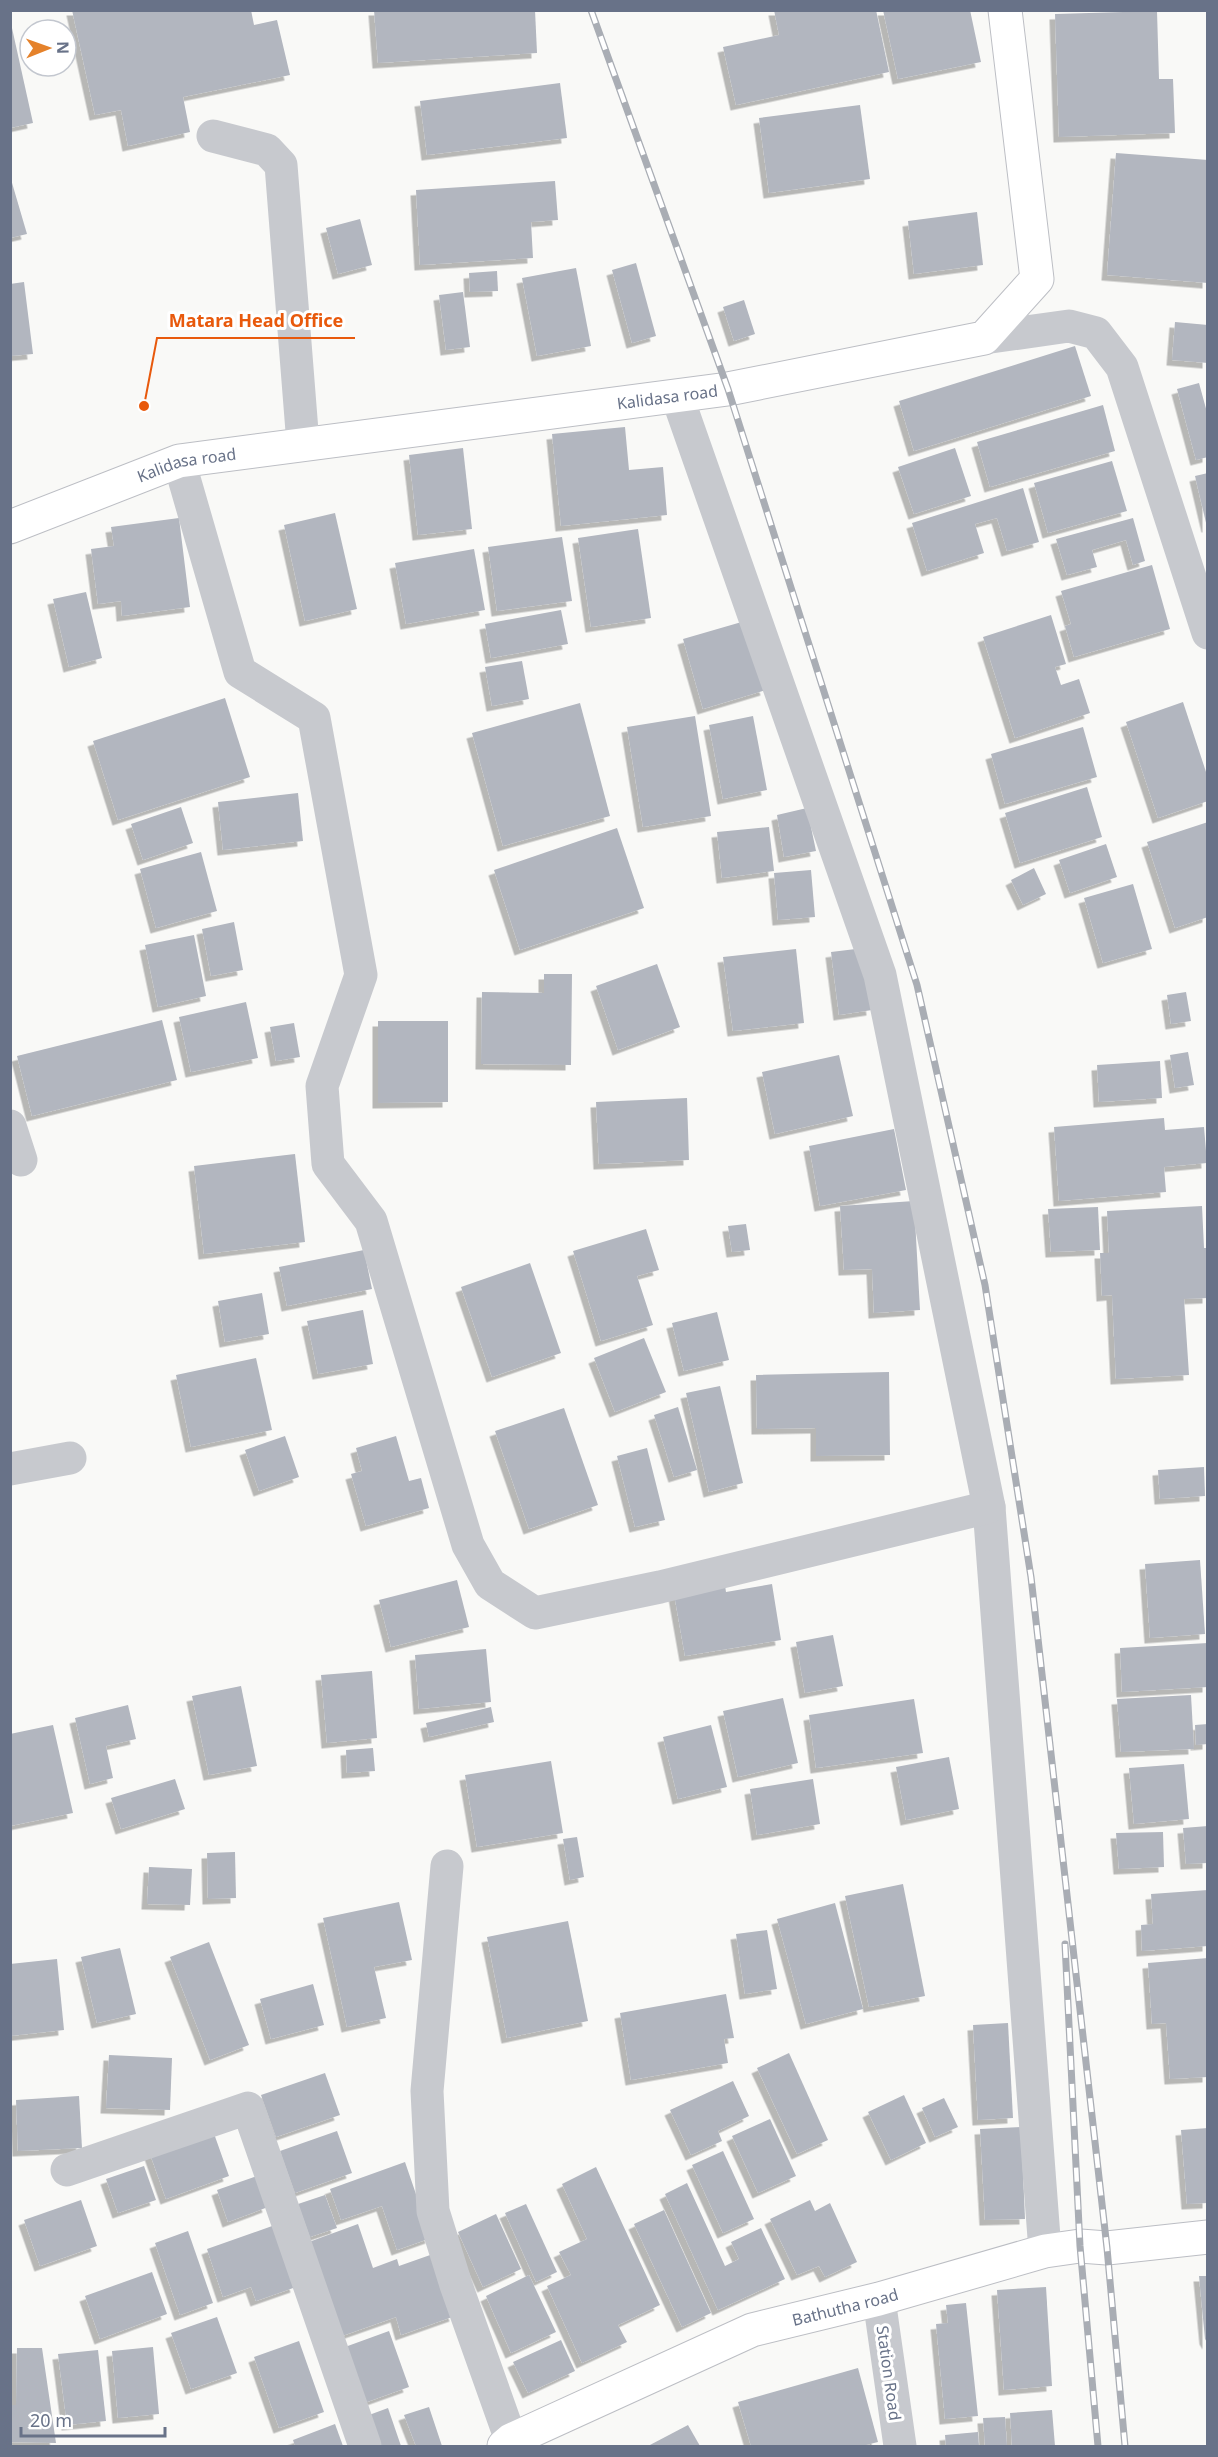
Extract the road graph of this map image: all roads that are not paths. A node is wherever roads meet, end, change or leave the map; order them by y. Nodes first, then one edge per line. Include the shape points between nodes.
1 (1005, 10) edge
2 (213, 136) dead end
3 (984, 338) junction
4 (677, 396) junction
5 (303, 444) junction
6 (179, 461) junction
7 (10, 527) edge
8 (1200, 581) edge
9 (1208, 633) edge
10 (10, 1126) edge
11 (21, 1160) dead end
12 (70, 1458) dead end
13 (10, 1469) edge
14 (989, 1507) junction
15 (447, 1866) dead end
16 (67, 2170) dead end
17 (1208, 2237) edge
18 (1045, 2251) junction
19 (879, 2299) junction
20 (508, 2443) edge
21 (365, 2446) edge
22 (900, 2446) edge

1 - 3 street via 1037,279
2 - 5 street via 267,150 281,165
3 - 4 street, Kalidasa road
3 - 8 street via 1070,326 1096,333 1122,366
4 - 5 street, Kalidasa road
4 - 14 street via 880,975
5 - 6 street, Kalidasa road
6 - 7 street, Kalidasa road
6 - 14 street via 240,672 314,718 361,975 322,1086 328,1164 371,1221 468,1545 490,1584 535,1614
8 - 9 street
10 - 11 street
12 - 13 street
14 - 18 street
15 - 20 street via 427,2091 433,2211
16 - 21 street via 248,2108
17 - 18 street, Bathutha road
18 - 19 street, Bathutha road
19 - 20 street, Bathutha road via 752,2330
19 - 22 street, Station Road

